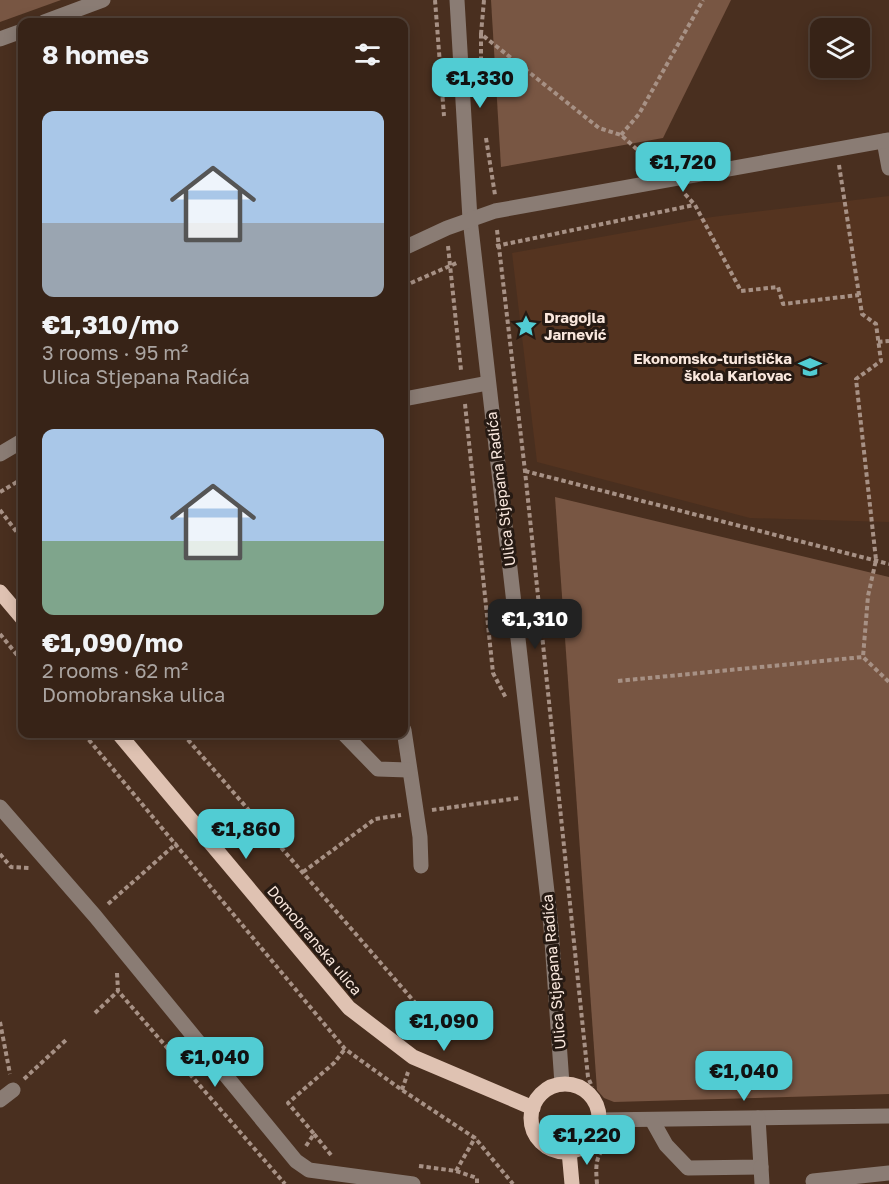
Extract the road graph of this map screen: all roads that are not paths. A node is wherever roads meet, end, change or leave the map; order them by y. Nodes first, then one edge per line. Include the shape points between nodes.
1 (103, 0) edge
2 (458, 0) edge
3 (55, 18) edge
4 (18, 32) edge
5 (0, 39) edge
6 (887, 140) edge
7 (889, 168) edge
8 (470, 219) junction
9 (408, 246) edge
10 (488, 383) junction
11 (408, 398) edge
12 (18, 443) edge
13 (0, 454) edge
14 (0, 592) edge
15 (18, 613) edge
16 (122, 738) edge
17 (348, 738) edge
18 (405, 738) edge
19 (408, 770) junction
20 (0, 807) edge
21 (421, 866) dead end
22 (562, 1084) junction
23 (12, 1090) road end
24 (0, 1100) edge
25 (533, 1108) junction
26 (889, 1116) edge
27 (758, 1118) junction
28 (599, 1120) junction
29 (652, 1120) junction
30 (569, 1151) junction
31 (760, 1167) junction
32 (889, 1173) edge
33 (813, 1181) dead end
34 (413, 1184) edge
35 (572, 1184) edge
36 (762, 1184) edge

1 - 3 street
2 - 8 street, Ulica Stjepana Radića
4 - 5 street
6 - 7 street
6 - 8 street via 495,211
8 - 9 street
8 - 10 street, Ulica Stjepana Radića
10 - 11 street
10 - 22 street, Ulica Stjepana Radića via 551,927
12 - 13 street
14 - 15 main road
16 - 25 main road, Domobranska ulica via 349,1008 413,1057
17 - 19 street via 378,769
18 - 19 street
19 - 21 street
20 - 34 street via 296,1161 309,1170
22 - 25 main road via 546,1090
22 - 28 main road via 587,1092 594,1100
23 - 24 street
25 - 30 main road via 531,1119 539,1139 558,1151
26 - 27 street
27 - 29 street
27 - 31 street
28 - 29 street
28 - 30 main road via 590,1141
29 - 31 street via 666,1145 688,1168
30 - 35 main road
31 - 36 street
32 - 33 street

